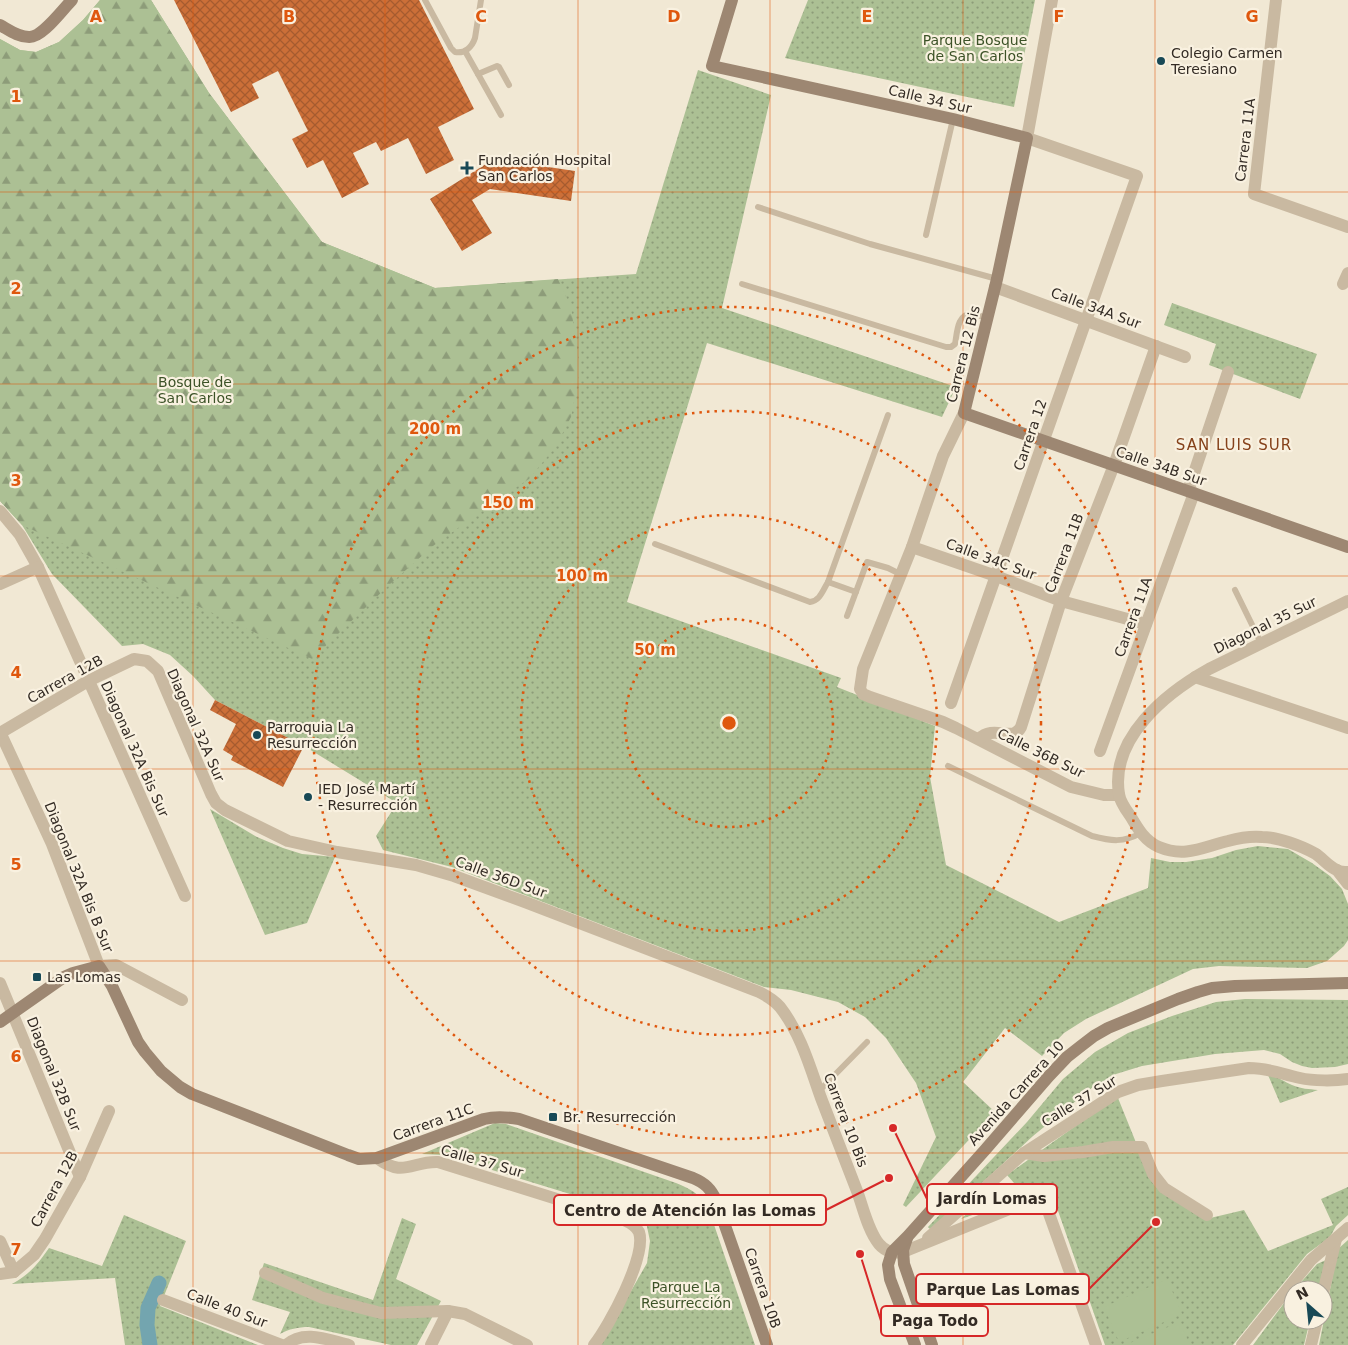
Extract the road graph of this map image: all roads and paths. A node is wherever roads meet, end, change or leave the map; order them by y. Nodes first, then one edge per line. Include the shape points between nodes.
1 (72, 0) edge
2 (425, 0) edge
3 (481, 0) edge
4 (732, 0) edge
5 (1052, 0) edge
6 (1276, 0) edge
7 (0, 25) edge
8 (465, 51) junction
9 (478, 74) junction
10 (508, 85) dead end
11 (501, 115) dead end
12 (953, 119) junction
13 (1027, 138) junction
14 (1138, 176) joint
15 (758, 207) dead end
16 (1348, 227) edge
17 (926, 234) dead end
18 (996, 283) junction
19 (742, 284) dead end
20 (988, 319) junction
21 (1086, 320) junction
22 (1156, 346) junction
23 (1185, 357) dead end
24 (1228, 372) dead end
25 (964, 413) junction
26 (888, 415) dead end
27 (1044, 440) junction
28 (1114, 465) junction
29 (1191, 492) junction
30 (0, 511) edge
31 (655, 544) dead end
32 (912, 547) junction
33 (1348, 547) edge
34 (38, 567) junction
35 (900, 574) junction
36 (996, 576) junction
37 (828, 582) junction
38 (0, 584) edge
39 (1234, 590) dead end
40 (856, 592) junction
41 (1061, 601) junction
42 (1348, 601) edge
43 (847, 616) dead end
44 (1146, 624) junction
45 (1261, 643) junction
46 (147, 661) joint
47 (1195, 677) junction
48 (88, 681) junction
49 (870, 697) joint
50 (951, 703) dead end
51 (1348, 728) edge
52 (0, 732) edge
53 (979, 739) junction
54 (1100, 751) dead end
55 (948, 766) dead end
56 (1119, 795) junction
57 (216, 803) joint
58 (1141, 833) junction
59 (1342, 871) edge
60 (1348, 884) edge
61 (185, 896) dead end
62 (99, 966) junction
63 (0, 983) edge
64 (1348, 984) edge
65 (772, 998) joint
66 (182, 1000) dead end
67 (13, 1013) junction
68 (0, 1022) edge
69 (868, 1042) dead end
70 (1348, 1079) edge
71 (170, 1080) joint
72 (819, 1091) junction
73 (109, 1111) dead end
74 (1024, 1153) junction
75 (377, 1158) junction
76 (80, 1177) junction
77 (707, 1185) joint
78 (1208, 1215) dead end
79 (1348, 1228) edge
80 (1336, 1239) junction
81 (0, 1241) edge
82 (921, 1245) junction
83 (898, 1252) junction
84 (14, 1272) junction
85 (265, 1273) dead end
86 (0, 1274) edge
87 (1326, 1280) edge
88 (162, 1300) dead end
89 (448, 1311) junction
90 (909, 1330) junction
91 (1314, 1330) edge
92 (287, 1343) edge
93 (349, 1345) edge
94 (431, 1345) edge
95 (527, 1345) edge
96 (594, 1345) edge
97 (767, 1345) edge
98 (905, 1345) edge
99 (915, 1345) edge
100 (932, 1345) edge
101 (1096, 1345) edge
102 (1242, 1345) edge
103 (1311, 1345) edge

1 - 7 street via 34,38 23,37
2 - 8 lane via 451,48 455,52
3 - 8 lane via 475,38
4 - 12 street, Calle 34 Sur via 712,66
5 - 13 street, Carrera 12 Bis
6 - 16 street, Carrera 11A via 1254,194
8 - 9 lane
9 - 10 lane via 497,66
9 - 11 lane
12 - 13 street, Calle 34 Sur
12 - 17 lane
13 - 14 street, Calle 34 Sur
13 - 18 street, Carrera 12 Bis
14 - 21 street, Carrera 12
15 - 18 lane
18 - 20 street, Carrera 12 Bis
18 - 21 street, Calle 34A Sur
19 - 20 lane via 946,347 955,344 960,320 964,316 971,314
20 - 25 street, Carrera 12 Bis
21 - 22 street, Calle 34A Sur
21 - 27 street, Carrera 12
22 - 23 street, Calle 34A Sur
22 - 28 street, Carrera 11B
24 - 29 street, Carrera 11A
25 - 27 street, Calle 34B Sur
25 - 32 street, Carrera 12 Bis via 943,456
26 - 37 lane
27 - 28 street, Calle 34B Sur
27 - 36 street, Carrera 12
28 - 29 street, Calle 34B Sur
28 - 41 street, Carrera 11B
29 - 33 street, Calle 34B Sur
29 - 44 street, Carrera 11A
30 - 34 street, Diagonal 32A Bis Sur via 20,535
31 - 37 lane via 810,602 819,598
32 - 35 street, Carrera 12 Bis
32 - 36 street, Calle 34C Sur
34 - 38 street
34 - 48 street, Diagonal 32A Bis Sur
35 - 40 lane via 867,562
35 - 49 street, Carrera 12 Bis via 863,669 860,689
36 - 41 street, Calle 34C Sur
36 - 50 street, Carrera 12
37 - 40 lane
39 - 45 lane
40 - 43 lane
41 - 44 street, Calle 34C Sur
41 - 53 street, Carrera 11B via 1019,731 1016,734 991,732
42 - 45 street, Diagonal 35 Sur
44 - 54 street, Carrera 11A
45 - 47 street, Diagonal 35 Sur
46 - 48 street, Carrera 12B via 134,659
46 - 57 street, Diagonal 32A Sur via 158,671
47 - 51 street
47 - 56 street, Diagonal 35 Sur via 1163,701 1134,733 1120,764
48 - 52 street, Carrera 12B
48 - 61 street, Diagonal 32A Bis Sur
49 - 53 street, Calle 36B Sur via 943,722
52 - 62 street, Diagonal 32A Bis B Sur via 52,844
53 - 56 street, Calle 36B Sur via 1071,788
55 - 58 lane via 1092,836 1117,841
56 - 58 street
57 - 65 street, Calle 36D Sur via 288,841 416,865 454,876
58 - 59 street via 1157,846 1183,852 1246,838 1278,839 1315,854
59 - 60 street
62 - 66 street via 116,965
62 - 67 street via 73,972
62 - 71 street, Diagonal 32A Bis B Sur via 138,1042
63 - 67 street, Diagonal 32B Sur
64 - 83 street, Avenida Carrera 10 via 1212,988 1178,999 1094,1036 1049,1076 908,1236
65 - 72 street, Carrera 10 Bis via 796,1032
67 - 68 street
67 - 76 street, Diagonal 32B Sur
69 - 72 lane
70 - 74 street, Calle 37 Sur via 1299,1078 1264,1068 1249,1068 1138,1085 1118,1092
71 - 75 street, Calle 37 Sur via 192,1094 348,1155 360,1159
72 - 83 street, Carrera 10 Bis via 874,1236 883,1247
73 - 76 street, Carrera 12B
74 - 78 street via 1044,1156 1113,1147 1142,1147 1153,1174 1164,1188
74 - 82 street, Calle 37 Sur
75 - 77 street, Carrera 11C via 500,1117 519,1119
75 - 96 street, Calle 37 Sur via 395,1168 438,1162 635,1226 640,1239 631,1279
76 - 84 street, Carrera 12B via 34,1255
77 - 97 street, Carrera 10B via 716,1200
79 - 80 street
80 - 87 street
80 - 102 street via 1304,1267
81 - 84 street
82 - 83 street
82 - 101 street via 1029,1201 1038,1202 1046,1208
83 - 90 street, Avenida Carrera 10 via 890,1257 888,1265
83 - 100 street, Avenida Carrera 10
84 - 86 street
85 - 89 street via 323,1298 381,1313
88 - 92 street, Calle 40 Sur
89 - 94 street
89 - 95 street via 465,1314
90 - 98 street
90 - 99 street, Avenida Carrera 10
91 - 103 street
92 - 93 street, Calle 40 Sur via 307,1335

